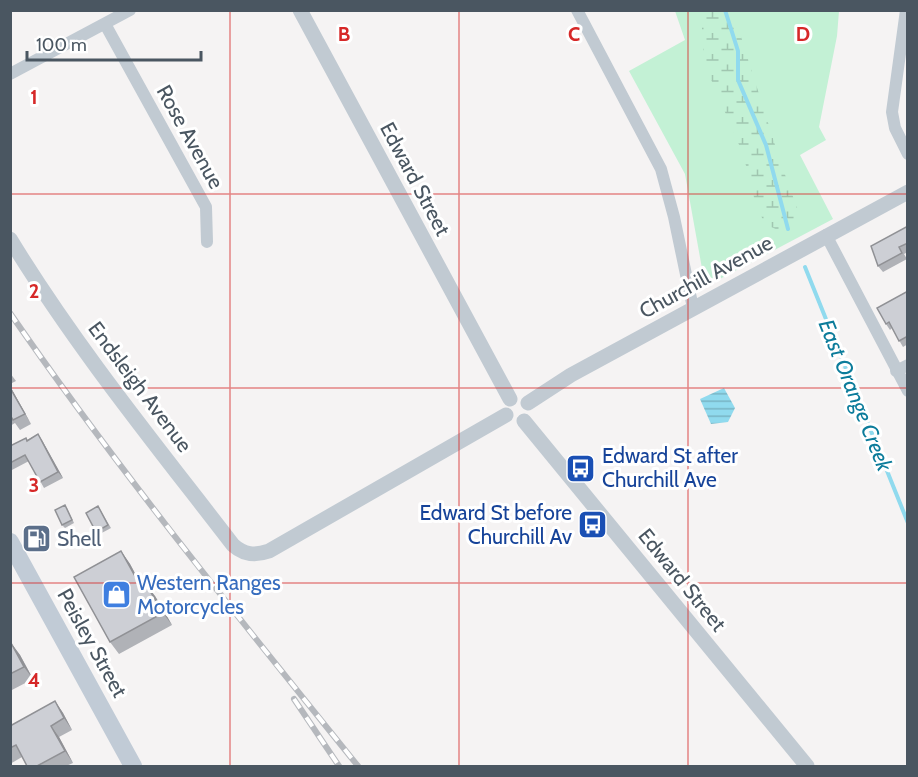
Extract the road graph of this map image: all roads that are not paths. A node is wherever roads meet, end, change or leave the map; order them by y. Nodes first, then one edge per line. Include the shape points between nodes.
1 (130, 10) edge
2 (300, 10) edge
3 (577, 10) edge
4 (906, 10) edge
5 (105, 24) junction
6 (10, 74) edge
7 (908, 154) edge
8 (908, 192) edge
9 (826, 235) junction
10 (10, 239) edge
11 (207, 242) dead end
12 (693, 308) junction
13 (902, 368) edge
14 (908, 391) edge
15 (510, 399) junction
16 (528, 403) junction
17 (506, 416) junction
18 (524, 421) junction
19 (10, 542) edge
20 (133, 766) edge
21 (807, 766) edge

1 - 5 street
2 - 15 street, Edward Street
3 - 12 street via 661,169
4 - 7 street via 892,112
5 - 6 street
5 - 11 street, Rose Avenue via 206,207
8 - 9 street, Churchill Avenue
9 - 12 street, Churchill Avenue
9 - 13 street
10 - 17 street, Endsleigh Avenue via 119,396 233,544 245,553 269,551
12 - 16 street, Churchill Avenue
13 - 14 street
15 - 16 street via 522,398
15 - 17 street via 505,405
16 - 18 street via 529,414
17 - 18 street via 512,421
18 - 21 street, Edward Street
19 - 20 main road, Peisley Street

